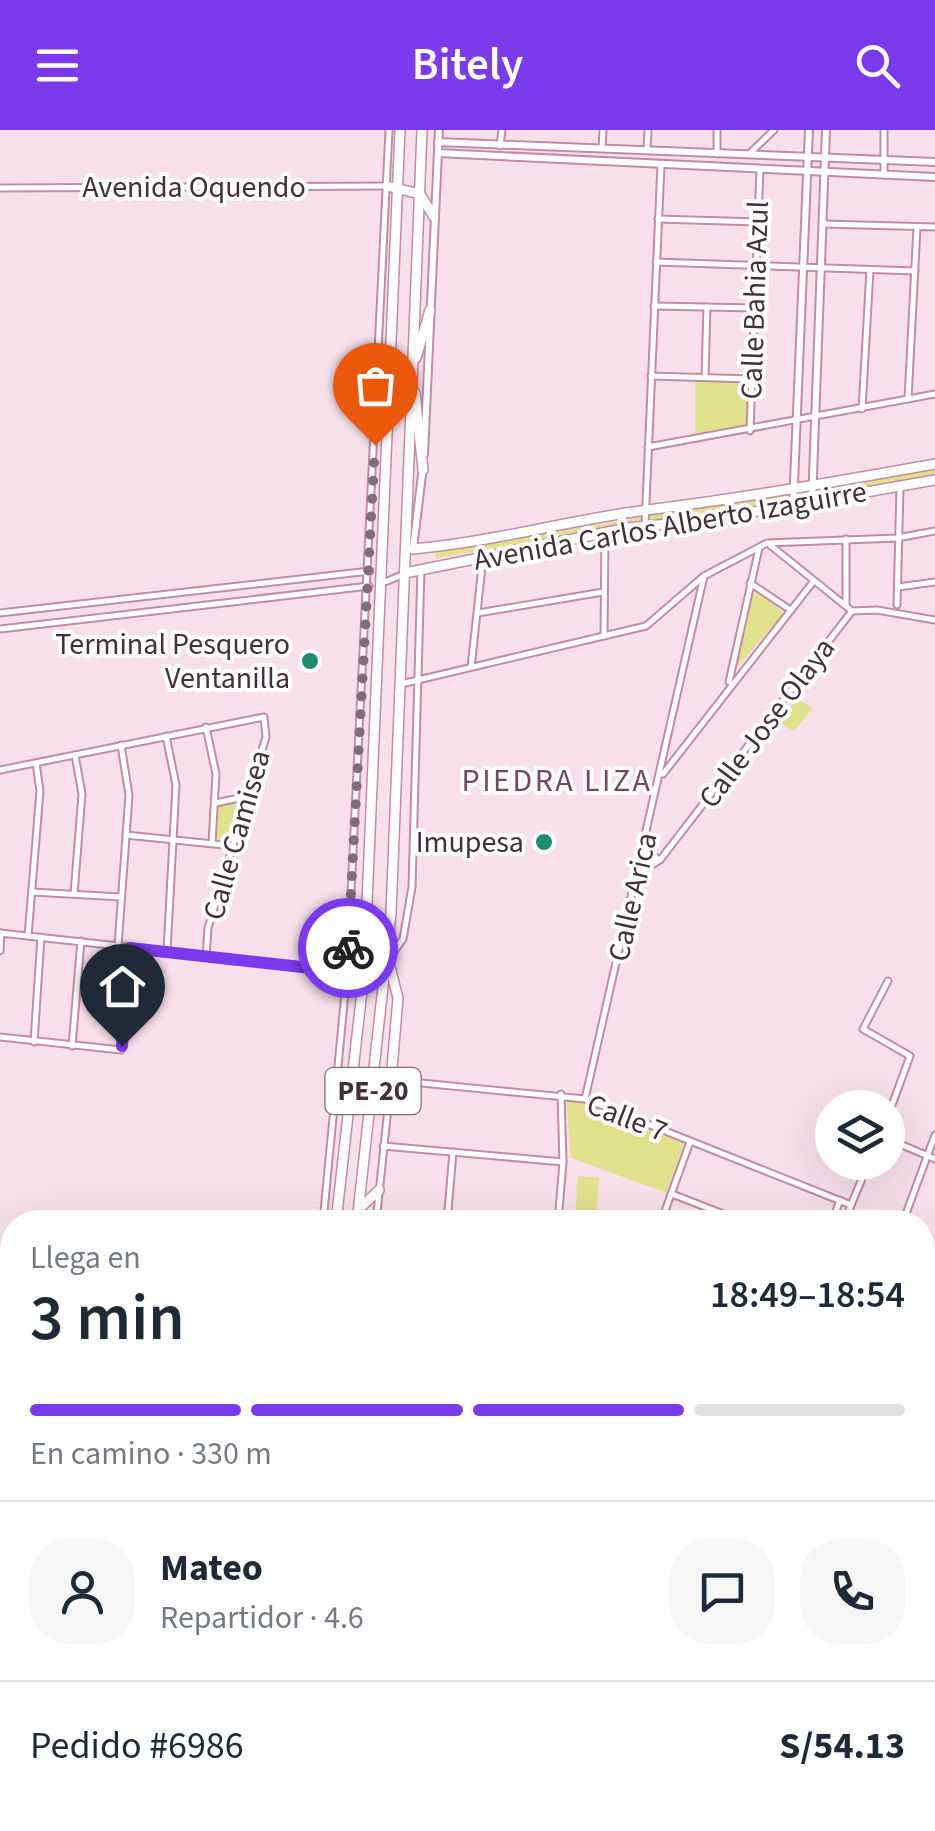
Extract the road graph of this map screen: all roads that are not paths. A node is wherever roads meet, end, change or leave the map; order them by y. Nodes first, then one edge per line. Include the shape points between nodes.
1 (389, 130) edge
2 (400, 130) edge
3 (422, 130) edge
4 (439, 130) edge
5 (502, 130) edge
6 (603, 130) edge
7 (648, 130) edge
8 (717, 130) edge
9 (774, 130) edge
10 (809, 130) edge
11 (826, 130) edge
12 (884, 130) edge
13 (438, 142) junction
14 (500, 146) junction
15 (602, 148) junction
16 (647, 150) junction
17 (438, 153) junction
18 (717, 154) junction
19 (749, 154) junction
20 (808, 158) junction
21 (825, 159) junction
22 (884, 160) junction
23 (935, 162) edge
24 (661, 165) junction
25 (760, 169) junction
26 (808, 172) junction
27 (825, 173) junction
28 (884, 175) junction
29 (935, 177) edge
30 (393, 186) junction
31 (0, 188) edge
32 (420, 194) junction
33 (434, 217) junction
34 (658, 219) junction
35 (758, 222) junction
36 (822, 224) junction
37 (918, 227) junction
38 (935, 227) edge
39 (656, 262) junction
40 (757, 266) junction
41 (804, 267) junction
42 (821, 268) junction
43 (870, 270) junction
44 (915, 272) junction
45 (654, 306) junction
46 (708, 306) junction
47 (755, 308) junction
48 (430, 310) junction
49 (412, 365) junction
50 (651, 376) junction
51 (705, 377) junction
52 (751, 379) junction
53 (412, 381) junction
54 (935, 394) edge
55 (908, 400) junction
56 (862, 409) junction
57 (812, 419) junction
58 (796, 422) junction
59 (750, 430) junction
60 (648, 447) junction
61 (935, 464) edge
62 (423, 470) junction
63 (935, 480) edge
64 (812, 486) junction
65 (900, 487) junction
66 (794, 490) junction
67 (812, 503) junction
68 (793, 506) junction
69 (645, 510) junction
70 (645, 526) junction
71 (605, 532) junction
72 (935, 532) edge
73 (846, 538) junction
74 (897, 538) junction
75 (767, 543) junction
76 (759, 548) junction
77 (413, 549) junction
78 (483, 558) junction
79 (383, 569) junction
80 (420, 569) junction
81 (370, 571) junction
82 (405, 573) junction
83 (704, 576) junction
84 (813, 582) junction
85 (268, 583) junction
86 (750, 583) junction
87 (382, 584) junction
88 (935, 585) edge
89 (369, 586) junction
90 (898, 587) junction
91 (603, 592) junction
92 (270, 598) junction
93 (897, 605) dead end
94 (849, 609) junction
95 (790, 610) junction
96 (0, 612) edge
97 (478, 613) junction
98 (935, 620) edge
99 (0, 628) edge
100 (604, 636) junction
101 (471, 666) junction
102 (418, 679) junction
103 (401, 684) junction
104 (728, 685) junction
105 (206, 727) junction
106 (166, 736) junction
107 (121, 745) junction
108 (667, 751) junction
109 (75, 754) junction
110 (677, 755) junction
111 (36, 763) junction
112 (0, 770) edge
113 (662, 776) junction
114 (249, 795) junction
115 (216, 802) junction
116 (126, 836) junction
117 (174, 840) junction
118 (212, 843) junction
119 (234, 846) junction
120 (644, 850) junction
121 (660, 860) junction
122 (638, 874) junction
123 (32, 892) junction
124 (74, 894) junction
125 (122, 897) junction
126 (1, 933) edge
127 (28, 936) junction
128 (40, 937) junction
129 (81, 941) junction
130 (118, 946) junction
131 (130, 948) junction
132 (0, 951) edge
133 (166, 952) junction
134 (206, 956) junction
135 (388, 960) junction
136 (347, 972) junction
137 (364, 973) junction
138 (888, 980) dead end
139 (0, 1038) edge
140 (34, 1042) junction
141 (72, 1046) junction
142 (391, 1080) junction
143 (898, 1090) edge
144 (561, 1094) junction
145 (585, 1099) junction
146 (935, 1135) edge
147 (690, 1142) junction
148 (383, 1146) junction
149 (905, 1146) edge
150 (453, 1152) junction
151 (927, 1156) junction
152 (935, 1159) edge
153 (564, 1162) junction
154 (861, 1180) edge
155 (379, 1190) junction
156 (671, 1194) junction
157 (840, 1200) junction
158 (851, 1205) junction
159 (359, 1209) joint
160 (324, 1210) edge
161 (337, 1210) edge
162 (377, 1210) edge
163 (448, 1210) edge
164 (559, 1210) edge
165 (665, 1210) edge
166 (713, 1210) edge
167 (836, 1210) edge
168 (849, 1210) edge
169 (908, 1210) edge

1 - 30 street
2 - 30 main road, PE-20
3 - 32 main road, PE-20
4 - 13 street
5 - 14 street
6 - 15 street
7 - 16 street
8 - 18 street
9 - 19 street
10 - 20 street
11 - 21 street
12 - 22 street
13 - 14 street
13 - 17 street
14 - 15 street
15 - 16 street
16 - 18 street
17 - 24 street
17 - 33 street
18 - 19 street
19 - 20 street
20 - 21 street
20 - 26 street
21 - 22 street
21 - 27 street
22 - 23 street
22 - 28 street
24 - 25 street
24 - 34 street
25 - 26 street
25 - 35 street, Calle Bahia Azul
26 - 27 street
26 - 41 street
27 - 28 street
27 - 36 street
28 - 29 street
30 - 31 street, Avenida Oquendo
30 - 32 main road
30 - 79 main road, PE-20
30 - 81 street
32 - 33 main road
32 - 49 main road, PE-20
33 - 48 street
34 - 35 street
34 - 39 street
35 - 40 street, Calle Bahia Azul
36 - 37 street
36 - 42 street
37 - 38 street
37 - 44 street
39 - 40 street
39 - 45 street
40 - 41 street
40 - 47 street, Calle Bahia Azul
41 - 42 street
41 - 58 street
42 - 43 street
42 - 57 street
43 - 44 street
43 - 56 street
44 - 55 street
45 - 46 street
45 - 50 street
46 - 47 street
46 - 51 street
47 - 52 street, Calle Bahia Azul
48 - 49 main road
48 - 62 street
49 - 53 main road, PE-20
50 - 51 street
50 - 60 street
51 - 52 street
52 - 59 street, Calle Bahia Azul
53 - 62 main road
53 - 82 main road, PE-20
54 - 55 street
55 - 56 street
56 - 57 street
57 - 58 street
57 - 64 street
58 - 59 street
58 - 66 street
59 - 60 street
60 - 69 street
61 - 64 main road, Avenida Carlos Alberto Izaguirre
62 - 77 street
63 - 65 main road, Avenida Carlos Alberto Izaguirre
64 - 66 main road, Avenida Carlos Alberto Izaguirre
64 - 67 street
65 - 67 main road, Avenida Carlos Alberto Izaguirre
65 - 74 street
66 - 68 street
66 - 69 main road, Avenida Carlos Alberto Izaguirre
67 - 68 main road, Avenida Carlos Alberto Izaguirre
68 - 70 main road, Avenida Carlos Alberto Izaguirre
69 - 70 street
69 - 77 main road, Avenida Carlos Alberto Izaguirre
70 - 71 main road, Avenida Carlos Alberto Izaguirre
71 - 78 main road, Avenida Carlos Alberto Izaguirre
71 - 91 street
72 - 74 street
73 - 74 street
73 - 75 street
73 - 94 street
74 - 90 street
75 - 76 street
75 - 84 street
76 - 83 street
76 - 86 street
77 - 82 main road
78 - 80 main road, Avenida Carlos Alberto Izaguirre
78 - 97 street
79 - 81 street
79 - 87 main road, PE-20
80 - 82 main road, Avenida Carlos Alberto Izaguirre
80 - 102 street
81 - 85 street
81 - 89 street
82 - 87 street
82 - 103 main road, PE-20
83 - 100 street via 655,620
83 - 108 street, Calle Arica
84 - 94 street
84 - 95 street
85 - 92 street
85 - 96 street
86 - 95 street
86 - 104 street
87 - 89 street
87 - 137 main road, PE-20
88 - 90 street
89 - 92 street
89 - 136 street
90 - 93 street
91 - 97 street
91 - 100 street
92 - 99 street
94 - 98 street
94 - 121 street, Calle Jose Olaya
95 - 104 street
97 - 101 street
100 - 101 street
101 - 102 street
102 - 103 street
102 - 135 street via 412,887 403,940
103 - 135 main road, PE-20
104 - 110 street
105 - 106 street
105 - 114 street, Calle Camisea via 266,720
105 - 115 street
106 - 107 street
106 - 117 street via 176,784
107 - 109 street
107 - 116 street via 129,795
108 - 110 street
108 - 113 street, Calle Arica
109 - 111 street
109 - 124 street via 82,794
110 - 113 street
111 - 112 street
111 - 123 street
113 - 120 street, Calle Arica
114 - 115 street
114 - 119 street, Calle Camisea
115 - 118 street
116 - 117 street
116 - 125 street
117 - 118 street
117 - 133 street
118 - 119 street
119 - 134 street, Calle Camisea
120 - 121 street
120 - 122 street, Calle Arica
121 - 122 street, Calle Jose Olaya
122 - 145 street, Calle Arica
123 - 124 street
123 - 127 street
124 - 125 street
125 - 130 street
126 - 127 street
126 - 132 street
127 - 128 street
128 - 129 street
128 - 140 street
129 - 130 street
129 - 141 street
130 - 131 street
131 - 133 street
131 - 141 street via 122,1046
133 - 134 street
134 - 136 street
135 - 142 main road via 398,998
135 - 159 main road, PE-20
136 - 137 street
136 - 160 street
137 - 161 main road, PE-20
138 - 143 street via 863,1030 910,1056
139 - 140 street
140 - 141 street
142 - 144 street, Calle 7
142 - 148 street
144 - 145 street, Calle 7
144 - 153 street
145 - 147 street, Calle 7
146 - 151 street
147 - 156 street
147 - 157 street, Calle 7
148 - 150 street
148 - 155 street
149 - 151 street
150 - 153 street
150 - 163 street
151 - 152 street
151 - 169 street
153 - 164 street
154 - 158 street
155 - 159 main road
155 - 162 street
156 - 165 street
156 - 166 street
157 - 158 street, Calle 7
157 - 167 street
158 - 168 street

